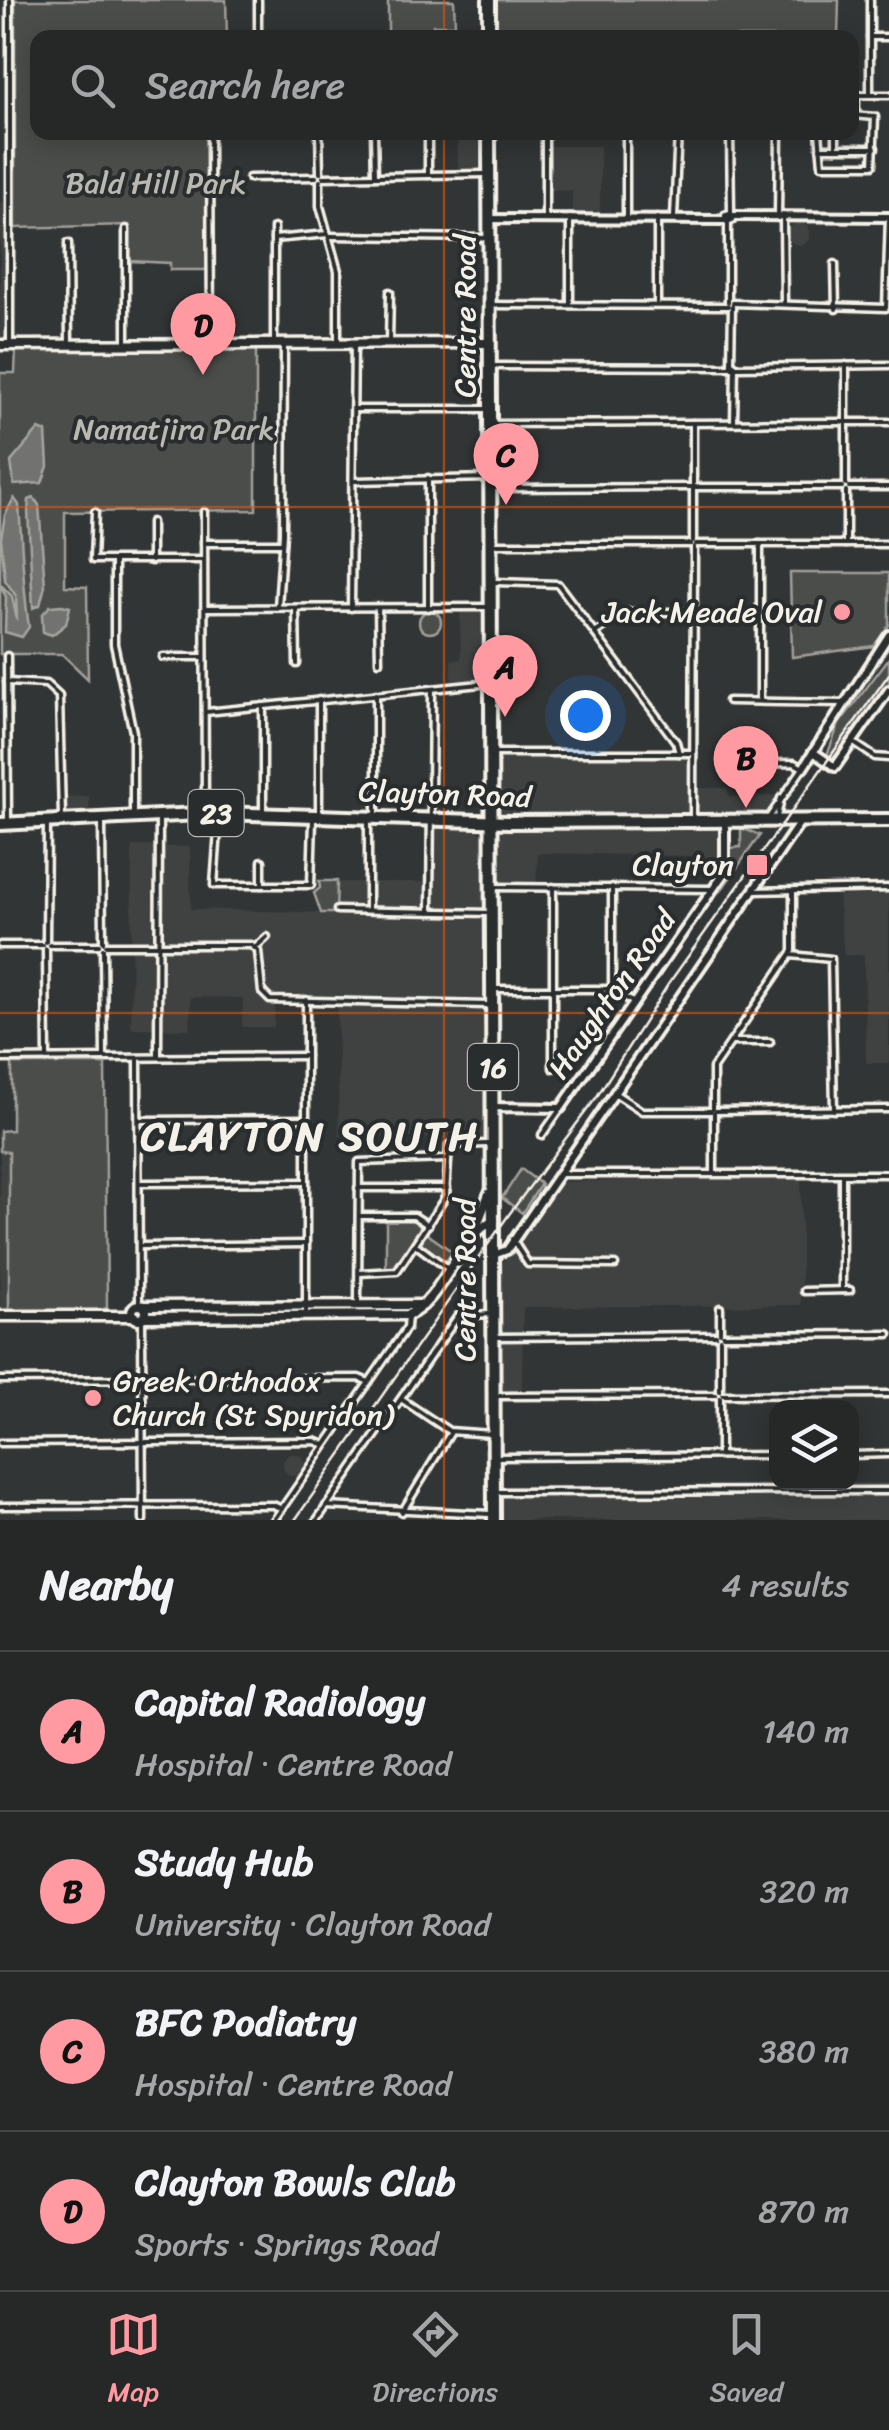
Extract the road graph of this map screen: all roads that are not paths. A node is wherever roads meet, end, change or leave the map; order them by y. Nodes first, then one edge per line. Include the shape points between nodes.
1 (10, 0) edge
2 (258, 0) edge
3 (489, 0) edge
4 (870, 0) edge
5 (258, 30) edge
6 (489, 30) edge
7 (870, 36) junction
8 (889, 36) edge
9 (0, 66) edge
10 (10, 66) junction
11 (859, 95) edge
12 (870, 95) junction
13 (889, 95) edge
14 (10, 115) junction
15 (859, 115) edge
16 (0, 116) edge
17 (210, 140) edge
18 (319, 140) edge
19 (374, 140) edge
20 (428, 140) edge
21 (489, 140) edge
22 (545, 140) edge
23 (626, 140) edge
24 (678, 140) edge
25 (730, 140) edge
26 (778, 140) edge
27 (818, 140) edge
28 (836, 140) edge
29 (819, 148) junction
30 (836, 148) junction
31 (875, 148) junction
32 (489, 174) junction
33 (428, 175) junction
34 (375, 176) junction
35 (320, 177) junction
36 (249, 178) dead end
37 (0, 179) edge
38 (10, 179) junction
39 (545, 218) junction
40 (570, 218) junction
41 (626, 218) junction
42 (657, 218) junction
43 (674, 218) junction
44 (729, 218) junction
45 (781, 218) junction
46 (889, 218) edge
47 (489, 219) junction
48 (274, 228) dead end
49 (126, 230) dead end
50 (328, 235) junction
51 (490, 238) junction
52 (274, 239) junction
53 (68, 243) dead end
54 (836, 264) dead end
55 (390, 292) dead end
56 (657, 304) junction
57 (730, 304) junction
58 (784, 304) junction
59 (490, 305) junction
60 (570, 305) junction
61 (836, 309) junction
62 (388, 343) junction
63 (490, 343) junction
64 (5, 344) edge
65 (69, 344) junction
66 (126, 344) junction
67 (211, 344) junction
68 (279, 344) junction
69 (338, 344) junction
70 (354, 344) junction
71 (732, 365) junction
72 (846, 365) junction
73 (889, 365) edge
74 (490, 366) junction
75 (354, 409) junction
76 (490, 409) junction
77 (734, 422) junction
78 (846, 422) junction
79 (889, 422) edge
80 (693, 423) junction
81 (490, 424) junction
82 (428, 478) junction
83 (354, 481) junction
84 (490, 483) junction
85 (694, 487) junction
86 (846, 487) junction
87 (889, 487) edge
88 (95, 512) dead end
89 (204, 512) dead end
90 (151, 522) dead end
91 (204, 543) junction
92 (282, 543) junction
93 (490, 544) junction
94 (694, 544) junction
95 (760, 544) junction
96 (846, 544) junction
97 (889, 544) edge
98 (204, 560) junction
99 (151, 561) junction
100 (114, 562) junction
101 (490, 582) junction
102 (490, 607) junction
103 (204, 608) junction
104 (278, 608) junction
105 (296, 608) junction
106 (352, 608) junction
107 (378, 608) junction
108 (428, 608) junction
109 (694, 612) junction
110 (595, 634) junction
111 (889, 635) edge
112 (7, 656) dead end
113 (163, 657) dead end
114 (204, 657) junction
115 (379, 661) dead end
116 (297, 664) dead end
117 (8, 682) junction
118 (490, 683) junction
119 (432, 689) junction
120 (889, 690) edge
121 (376, 694) junction
122 (318, 700) junction
123 (728, 700) dead end
124 (760, 700) junction
125 (842, 703) junction
126 (263, 706) junction
127 (204, 712) junction
128 (852, 742) junction
129 (813, 752) junction
130 (490, 753) junction
131 (678, 753) junction
132 (693, 753) junction
133 (889, 758) edge
134 (733, 764) dead end
135 (803, 768) junction
136 (781, 798) junction
137 (490, 805) junction
138 (204, 813) junction
139 (219, 813) junction
140 (263, 814) junction
141 (316, 815) junction
142 (159, 816) junction
143 (134, 817) junction
144 (372, 817) junction
145 (102, 819) junction
146 (431, 819) junction
147 (770, 820) junction
148 (801, 820) junction
149 (889, 820) edge
150 (62, 821) junction
151 (472, 821) junction
152 (694, 821) junction
153 (726, 821) junction
154 (783, 821) junction
155 (47, 822) junction
156 (490, 822) junction
157 (509, 822) junction
158 (4, 824) edge
159 (490, 840) junction
160 (262, 861) dead end
161 (262, 886) junction
162 (491, 887) junction
163 (553, 887) junction
164 (612, 888) junction
165 (889, 888) edge
166 (712, 889) junction
167 (753, 890) junction
168 (792, 892) junction
169 (338, 910) dead end
170 (368, 910) junction
171 (430, 912) junction
172 (491, 916) junction
173 (267, 936) dead end
174 (0, 945) edge
175 (46, 945) junction
176 (103, 945) junction
177 (158, 945) junction
178 (256, 947) junction
179 (790, 955) junction
180 (491, 989) junction
181 (553, 989) junction
182 (612, 989) junction
183 (306, 1000) junction
184 (634, 1002) junction
185 (491, 1005) junction
186 (731, 1042) junction
187 (770, 1042) dead end
188 (306, 1056) junction
189 (158, 1057) junction
190 (47, 1058) junction
191 (104, 1058) junction
192 (138, 1058) junction
193 (0, 1059) edge
194 (553, 1068) dead end
195 (613, 1092) junction
196 (491, 1107) junction
197 (561, 1108) junction
198 (889, 1109) edge
199 (834, 1110) junction
200 (713, 1111) junction
201 (306, 1119) junction
202 (138, 1120) junction
203 (542, 1135) dead end
204 (490, 1144) junction
205 (447, 1160) junction
206 (558, 1173) junction
207 (889, 1174) edge
208 (714, 1175) junction
209 (842, 1175) junction
210 (306, 1182) junction
211 (139, 1183) junction
212 (358, 1188) junction
213 (447, 1188) junction
214 (489, 1194) junction
215 (358, 1216) junction
216 (487, 1223) junction
217 (428, 1225) junction
218 (306, 1244) junction
219 (415, 1244) junction
220 (139, 1246) junction
221 (499, 1251) junction
222 (615, 1265) dead end
223 (448, 1268) junction
224 (358, 1273) junction
225 (804, 1290) dead end
226 (842, 1290) junction
227 (850, 1290) dead end
228 (358, 1307) junction
229 (720, 1308) dead end
230 (337, 1311) junction
231 (408, 1311) junction
232 (139, 1312) junction
233 (306, 1312) junction
234 (492, 1314) junction
235 (0, 1316) edge
236 (889, 1334) edge
237 (720, 1336) junction
238 (494, 1337) junction
239 (142, 1379) junction
240 (0, 1380) edge
241 (369, 1382) junction
242 (889, 1394) edge
243 (720, 1395) junction
244 (492, 1396) junction
245 (401, 1399) junction
246 (451, 1432) junction
247 (492, 1434) junction
248 (142, 1442) junction
249 (0, 1443) edge
250 (326, 1446) junction
251 (859, 1454) edge
252 (889, 1454) edge
253 (769, 1455) edge
254 (720, 1456) junction
255 (494, 1457) junction
256 (889, 1491) edge
257 (492, 1492) junction
258 (143, 1505) junction
259 (0, 1506) edge
260 (326, 1506) junction
261 (282, 1508) junction
262 (402, 1512) junction
263 (492, 1518) edge
264 (143, 1520) edge
265 (274, 1520) edge
266 (316, 1520) edge

1 - 10 street
2 - 5 street
3 - 6 main road
4 - 7 street
7 - 8 street
7 - 12 street
9 - 10 street
10 - 14 street
11 - 12 street
12 - 13 street
14 - 16 street
14 - 38 street
15 - 31 street via 875,116
17 - 67 street
18 - 35 street
19 - 34 street
20 - 33 street
21 - 32 main road, Centre Road / 16
22 - 39 street
23 - 41 street
24 - 43 street
25 - 44 street
26 - 45 street
27 - 29 street
28 - 30 street
29 - 30 street
29 - 31 street via 822,165 872,165
30 - 31 street
32 - 33 street
32 - 47 main road, Centre Road / 16
33 - 34 street
34 - 35 street
35 - 36 street
35 - 50 street
37 - 38 street
38 - 64 street
39 - 40 street
39 - 47 street
40 - 41 street
40 - 60 street
41 - 42 street
42 - 43 street
42 - 56 street
43 - 44 street
44 - 45 street
44 - 57 street
45 - 46 street
45 - 58 street
46 - 61 street via 888,306
47 - 51 main road, Centre Road / 16
48 - 52 street
49 - 66 street
50 - 51 street
50 - 52 street
50 - 69 street via 338,271
51 - 59 main road, Centre Road / 16
52 - 68 street
53 - 65 street
54 - 61 street
55 - 62 street
56 - 57 street
56 - 60 street
57 - 58 street
57 - 71 street
58 - 61 street
59 - 60 street
59 - 63 main road, Centre Road / 16
62 - 63 main road
62 - 70 main road
63 - 74 main road, Centre Road / 16
64 - 65 main road
65 - 66 main road
66 - 67 main road
67 - 68 main road
68 - 69 main road
68 - 92 street
69 - 70 main road
70 - 75 street
71 - 72 street
71 - 74 street
71 - 77 street
72 - 73 street
72 - 78 street
74 - 76 main road, Centre Road / 16
75 - 76 street
75 - 83 street
76 - 81 main road, Centre Road / 16
77 - 78 street
77 - 80 street
78 - 79 street
78 - 86 street
80 - 81 street
80 - 85 street
81 - 84 main road, Centre Road / 16
82 - 83 street
82 - 84 street
82 - 108 street
83 - 106 street
84 - 85 street
84 - 93 main road, Centre Road / 16
85 - 86 street
85 - 94 street
86 - 87 street
86 - 96 street
88 - 100 street via 92,558
89 - 91 street
90 - 99 street
91 - 92 street
91 - 98 street
92 - 104 street
93 - 94 street
93 - 101 main road, Centre Road / 16
94 - 95 street
94 - 109 street
95 - 96 street
95 - 124 street
96 - 97 street
98 - 99 street
98 - 103 street
99 - 100 street
100 - 143 street via 114,644 132,724
101 - 102 main road, Centre Road / 16
101 - 110 street via 558,584
102 - 108 street
102 - 118 main road, Centre Road / 16
103 - 104 street
103 - 114 street
104 - 105 street
105 - 106 street
105 - 116 street
106 - 107 street
107 - 108 street
107 - 115 street
109 - 110 street via 626,612
109 - 132 street
110 - 131 street
111 - 125 street
112 - 117 street
113 - 114 street
114 - 127 street
117 - 150 street via 46,684 59,696
117 - 158 street
118 - 119 street
118 - 130 main road, Centre Road / 16
119 - 121 street
119 - 146 street
120 - 128 street
121 - 122 street
121 - 144 street
122 - 126 street
122 - 141 street
123 - 124 street
124 - 125 street
125 - 129 street
126 - 127 street
126 - 140 street
127 - 138 street
128 - 129 street via 834,767
128 - 133 street
129 - 135 street
130 - 131 street
130 - 137 main road, Centre Road / 16
131 - 132 street
132 - 152 street
134 - 135 street
135 - 136 street
136 - 147 street
136 - 154 street via 776,813
137 - 151 main road
137 - 156 main road, Centre Road / 16
137 - 157 main road
138 - 139 main road, Clayton Road / 23
138 - 142 main road, Clayton Road / 23
139 - 140 main road, Clayton Road / 23
139 - 161 street via 214,885
140 - 141 main road, Clayton Road / 23
141 - 144 main road, Clayton Road / 23
141 - 161 street via 311,885
142 - 143 main road, Clayton Road / 23
142 - 177 street
143 - 145 main road, Clayton Road / 23
144 - 146 main road, Clayton Road / 23
144 - 170 street
145 - 150 main road, Clayton Road / 23
145 - 176 street
146 - 151 main road, Clayton Road / 23
146 - 171 street
147 - 153 main road, Clayton Road / 23
147 - 154 main road, Clayton Road / 23
148 - 149 main road, Clayton Road / 23
148 - 154 main road, Clayton Road / 23
148 - 167 street
150 - 155 main road, Clayton Road / 23
151 - 156 main road, Clayton Road / 23
151 - 159 main road
152 - 153 main road, Clayton Road / 23
152 - 157 main road, Clayton Road / 23
153 - 166 street, Haughton Road via 726,868
155 - 158 main road, Clayton Road / 23
155 - 175 street
156 - 157 main road, Clayton Road / 23
156 - 159 main road, Centre Road / 16
157 - 159 main road
159 - 162 main road, Centre Road / 16
160 - 161 street
162 - 163 street
162 - 172 main road, Centre Road / 16
163 - 164 street
163 - 181 street
164 - 166 street
164 - 182 street
165 - 168 street
166 - 184 street, Haughton Road
167 - 168 street
167 - 195 street
168 - 179 street
169 - 170 street
170 - 171 street
171 - 172 street
172 - 180 main road, Centre Road / 16
173 - 178 street
174 - 175 street
175 - 176 street
175 - 190 street
176 - 177 street
176 - 191 street
177 - 178 street
177 - 189 street
178 - 183 street via 258,981 270,1000
179 - 186 street
179 - 199 street via 831,959
180 - 181 street
180 - 185 main road, Centre Road / 16
181 - 182 street
181 - 194 street
182 - 184 street
183 - 185 street
183 - 188 street
184 - 197 street, Haughton Road
185 - 196 main road, Centre Road / 16
186 - 187 street
186 - 200 street via 713,1068
188 - 189 street
188 - 201 street
189 - 192 street
190 - 191 street
190 - 193 street
191 - 192 street
192 - 202 street
195 - 200 street via 642,1111
195 - 206 street
196 - 197 street
196 - 204 main road, Centre Road / 16
196 - 216 main road, Centre Road / 16
197 - 203 street, Haughton Road
198 - 199 street
199 - 200 street
200 - 208 street
201 - 202 street
201 - 210 street
202 - 211 street
204 - 205 street via 451,1144
204 - 214 main road, Centre Road / 16
205 - 212 street via 361,1160
205 - 213 street
206 - 208 street
206 - 221 street
207 - 209 street
208 - 209 street
209 - 226 street
210 - 211 street
210 - 218 street
211 - 220 street
212 - 213 street
212 - 215 street
213 - 217 street
214 - 216 main road, Centre Road / 16
214 - 216 main road
215 - 217 street via 414,1216
215 - 224 street
216 - 221 main road, Centre Road / 16
216 - 223 main road
217 - 219 street
218 - 220 street
218 - 233 street
219 - 223 street
219 - 224 street via 396,1270
220 - 232 street
221 - 222 street via 528,1264
221 - 234 main road, Centre Road / 16
223 - 231 main road via 423,1305
224 - 228 street
225 - 226 street
226 - 227 street
228 - 230 main road
228 - 231 main road
229 - 237 street
230 - 231 main road
230 - 233 main road
231 - 241 street via 406,1327
232 - 233 main road
232 - 235 main road
232 - 239 street
234 - 238 main road, Centre Road / 16
234 - 244 main road, Centre Road / 16
234 - 245 street via 458,1316
236 - 237 street
237 - 238 street
237 - 243 street
238 - 244 main road, Centre Road / 16
239 - 240 street
239 - 241 street
239 - 248 street
241 - 250 street
242 - 243 street
243 - 244 street
243 - 254 street
244 - 247 main road, Centre Road / 16
245 - 246 street
245 - 260 street
246 - 247 street
246 - 262 street
247 - 255 main road, Centre Road / 16
247 - 257 main road, Centre Road / 16
248 - 249 street
248 - 250 street
248 - 258 street
250 - 261 street
251 - 252 street
253 - 254 street
254 - 255 street
255 - 257 main road, Centre Road / 16
256 - 257 street
257 - 263 main road, Centre Road / 16
258 - 259 street
258 - 261 street
258 - 264 street
260 - 262 street
260 - 266 street
261 - 265 street
262 - 263 street

